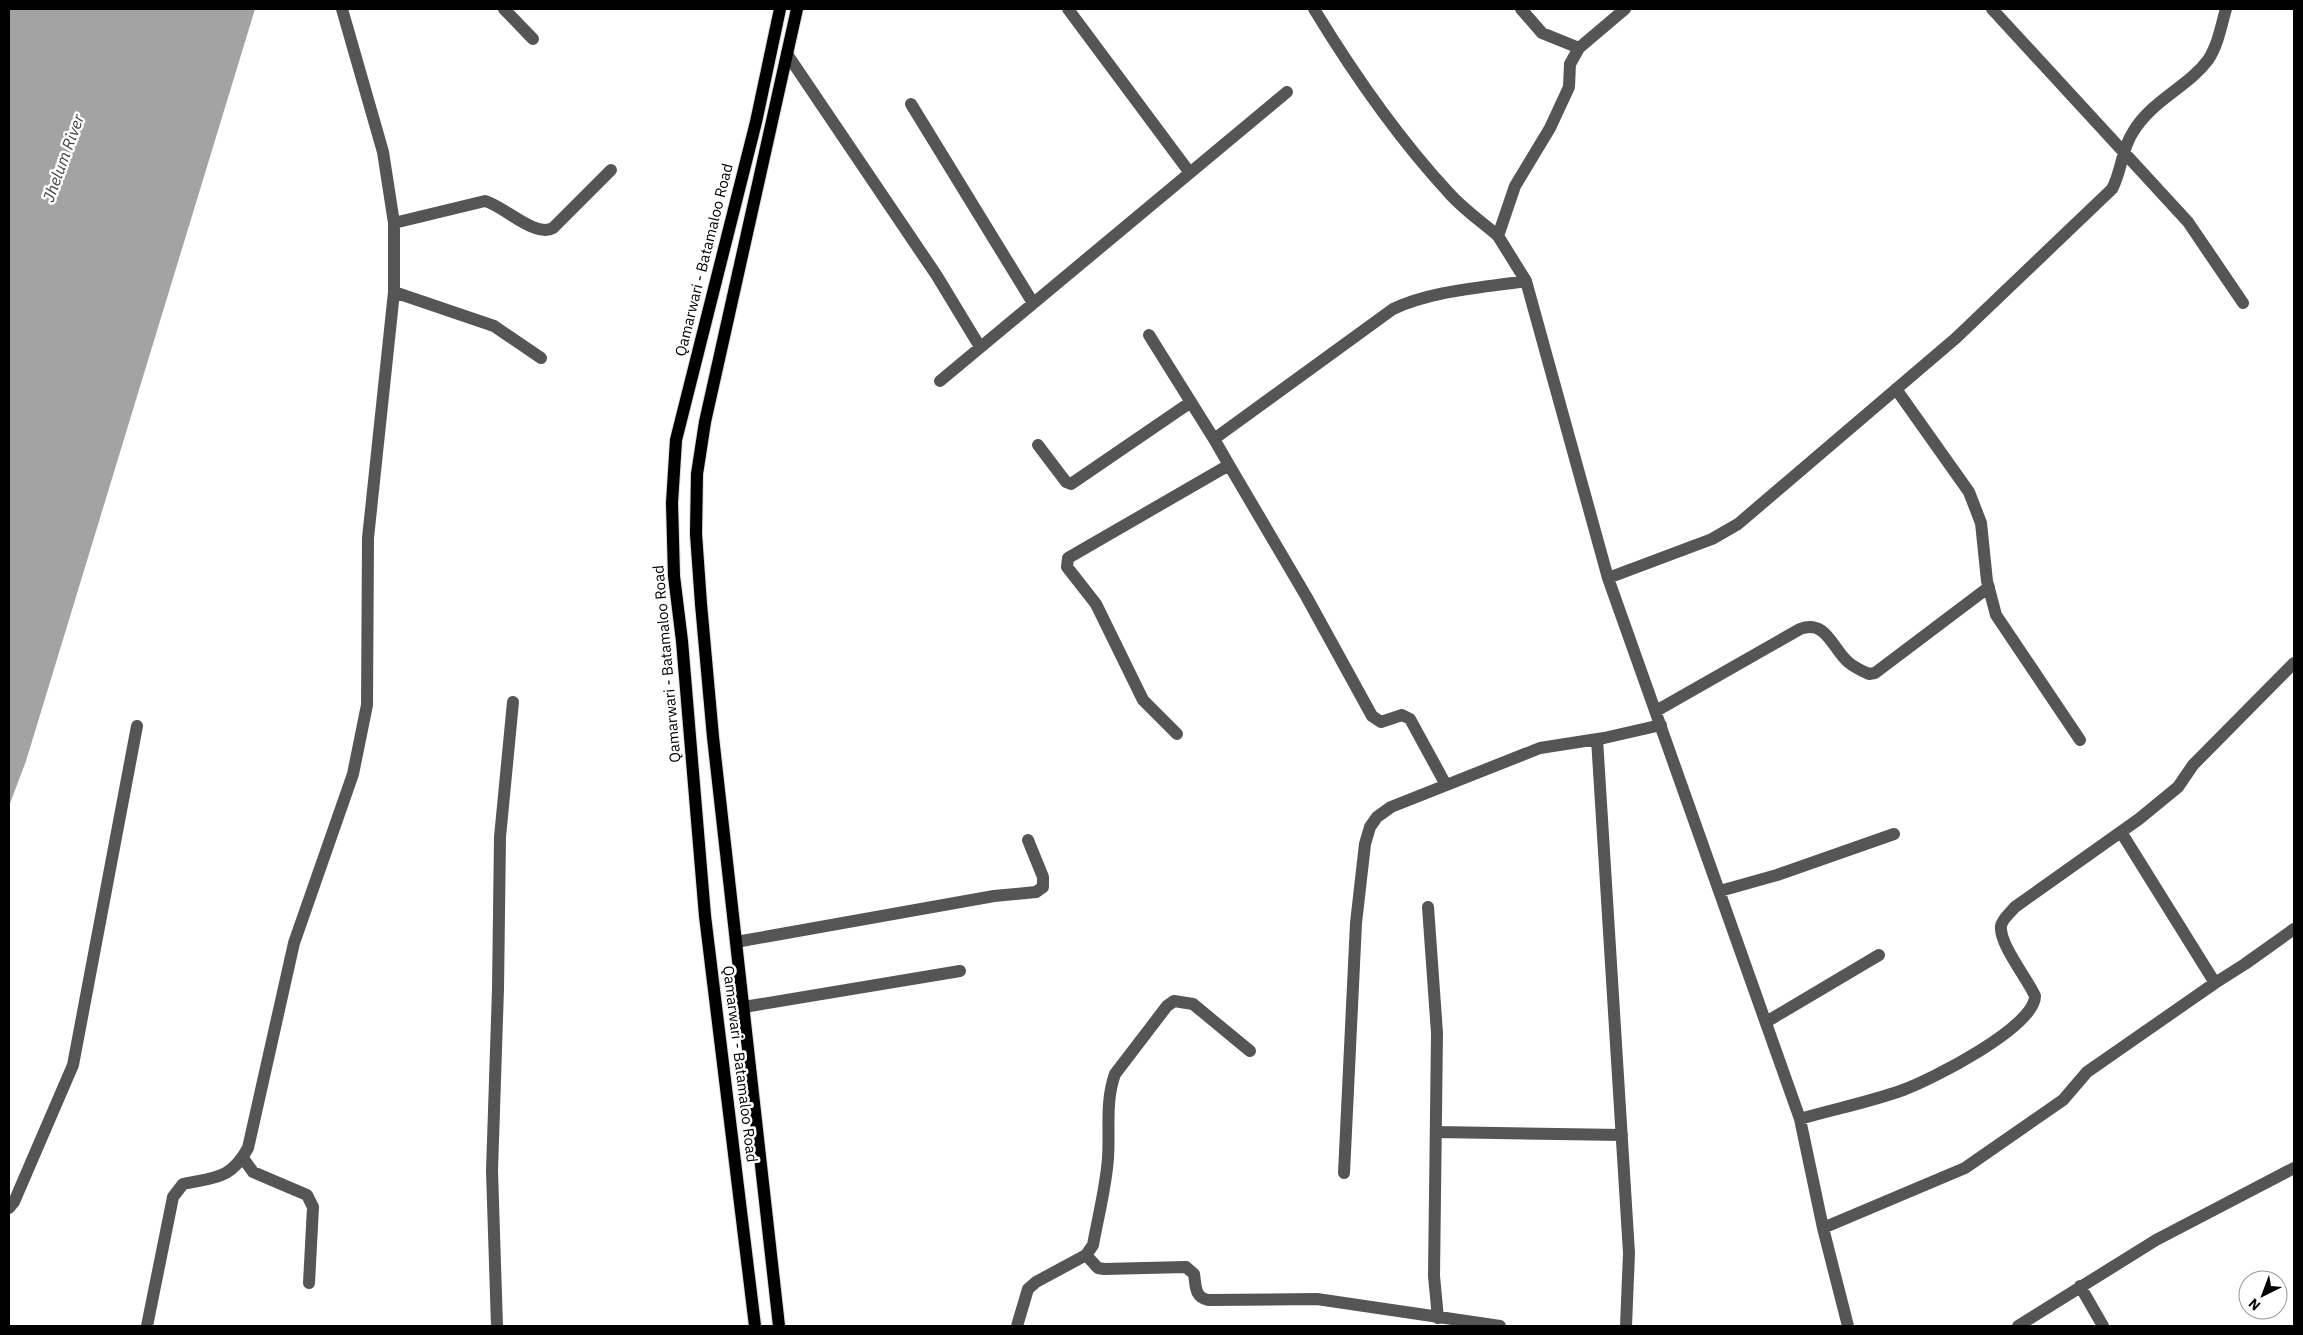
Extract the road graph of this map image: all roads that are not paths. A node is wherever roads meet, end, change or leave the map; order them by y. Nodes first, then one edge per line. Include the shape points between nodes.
1 (342, 9) edge
2 (504, 9) edge
3 (780, 9) edge
4 (797, 9) edge
5 (1068, 9) edge
6 (1314, 9) edge
7 (1521, 9) edge
8 (1625, 9) edge
9 (1992, 9) edge
10 (2226, 9) edge
11 (533, 39) dead end
12 (1579, 48) junction
13 (787, 54) junction
14 (1287, 92) dead end
15 (911, 104) dead end
16 (2123, 152) junction
17 (611, 170) dead end
18 (1190, 173) junction
19 (394, 222) junction
20 (1498, 236) junction
21 (1526, 281) junction
22 (394, 292) junction
23 (1033, 303) junction
24 (2243, 303) dead end
25 (1149, 335) dead end
26 (980, 348) junction
27 (541, 358) dead end
28 (940, 381) dead end
29 (1896, 389) junction
30 (1191, 402) junction
31 (1214, 439) junction
32 (1038, 445) dead end
33 (1229, 465) junction
34 (1608, 578) junction
35 (1989, 588) junction
36 (2294, 663) edge
37 (513, 702) dead end
38 (1656, 711) junction
39 (1661, 725) junction
40 (137, 726) dead end
41 (1177, 734) dead end
42 (1597, 739) junction
43 (2080, 740) dead end
44 (1446, 785) junction
45 (2121, 832) junction
46 (1894, 834) dead end
47 (1028, 840) dead end
48 (1720, 891) junction
49 (1428, 907) dead end
50 (2294, 928) edge
51 (736, 942) junction
52 (1879, 955) dead end
53 (960, 971) dead end
54 (2215, 983) junction
55 (744, 1007) junction
56 (1766, 1022) junction
57 (1250, 1051) dead end
58 (1800, 1119) junction
59 (1436, 1132) junction
60 (1622, 1134) junction
61 (243, 1158) junction
62 (2293, 1171) edge
63 (1344, 1174) dead end
64 (9, 1208) edge
65 (1823, 1228) junction
66 (1086, 1256) junction
67 (309, 1283) dead end
68 (2080, 1286) junction
69 (1438, 1318) junction
70 (147, 1326) edge
71 (497, 1326) edge
72 (755, 1326) edge
73 (779, 1326) edge
74 (1017, 1326) edge
75 (1500, 1326) edge
76 (1626, 1326) edge
77 (1848, 1326) edge
78 (2018, 1326) edge
79 (2103, 1326) edge

1 - 19 street via 383,152
2 - 11 street
3 - 72 main road, Qamarwari - Batamaloo Road via 756,122 676,440 672,503 674,576 705,916
4 - 13 main road, Qamarwari - Batamaloo Road
5 - 18 street
6 - 20 street via 1400,134 1450,194
7 - 12 street via 1542,33
8 - 12 street
9 - 16 street
10 - 16 street via 2208,59 2150,109 2132,132
12 - 20 street via 1570,64 1569,87 1550,128 1514,186
13 - 26 street via 937,276
13 - 51 main road, Qamarwari - Batamaloo Road via 705,422 697,474 696,534 701,604
14 - 18 street
15 - 23 street
16 - 24 street via 2188,222
16 - 29 street via 2116,181 2103,199 1956,338
17 - 19 street via 550,230 532,227 485,201
18 - 23 street
19 - 22 street
20 - 21 street
21 - 31 street via 1445,293 1393,309
21 - 34 street
22 - 27 street via 494,326
22 - 61 street via 368,538 367,705 353,774 294,943 248,1148
23 - 26 street
25 - 30 street
26 - 28 street
29 - 34 street via 1738,524 1712,539
29 - 35 street via 1969,492 1981,523
30 - 31 street
30 - 32 street via 1071,484 1066,482
31 - 33 street
33 - 41 street via 1075,553 1067,563 1096,604 1144,700
33 - 44 street via 1372,716 1381,722 1402,715 1410,719
34 - 38 street
35 - 38 street via 1875,673 1869,674 1848,662 1824,633 1810,625
35 - 43 street via 1996,615
36 - 45 street via 2193,765 2178,786
37 - 71 street via 500,836 492,1171
38 - 39 street
39 - 42 street
39 - 48 street
40 - 64 street via 73,1065
42 - 44 street via 1540,748
42 - 60 street
44 - 63 street via 1391,807 1376,817 1370,827 1356,923
45 - 54 street
45 - 58 street via 2015,907 2003,922 2004,940 2035,996 2035,1003 2028,1014 2012,1030 1904,1090
46 - 48 street
47 - 51 street via 1043,877 1043,887 1036,892 994,896
48 - 56 street
49 - 59 street via 1437,1033
50 - 54 street
51 - 55 main road, Qamarwari - Batamaloo Road
52 - 56 street
53 - 55 street
54 - 65 street via 2087,1072 2063,1100 1965,1168
55 - 73 main road, Qamarwari - Batamaloo Road
56 - 58 street
57 - 66 street via 1193,1004 1174,1001 1167,1006 1116,1074 1111,1086 1108,1159 1093,1245
58 - 65 street
59 - 60 street
59 - 69 street via 1434,1276
60 - 76 street via 1629,1253
61 - 67 street via 253,1172 310,1198 313,1206
61 - 70 street via 226,1174 178,1188 164,1235
62 - 68 street via 2156,1240
65 - 77 street
66 - 69 street via 1098,1268 1104,1269 1190,1268 1197,1294 1208,1300 1317,1299
66 - 74 street via 1028,1289
68 - 78 street
68 - 79 street
69 - 75 street

